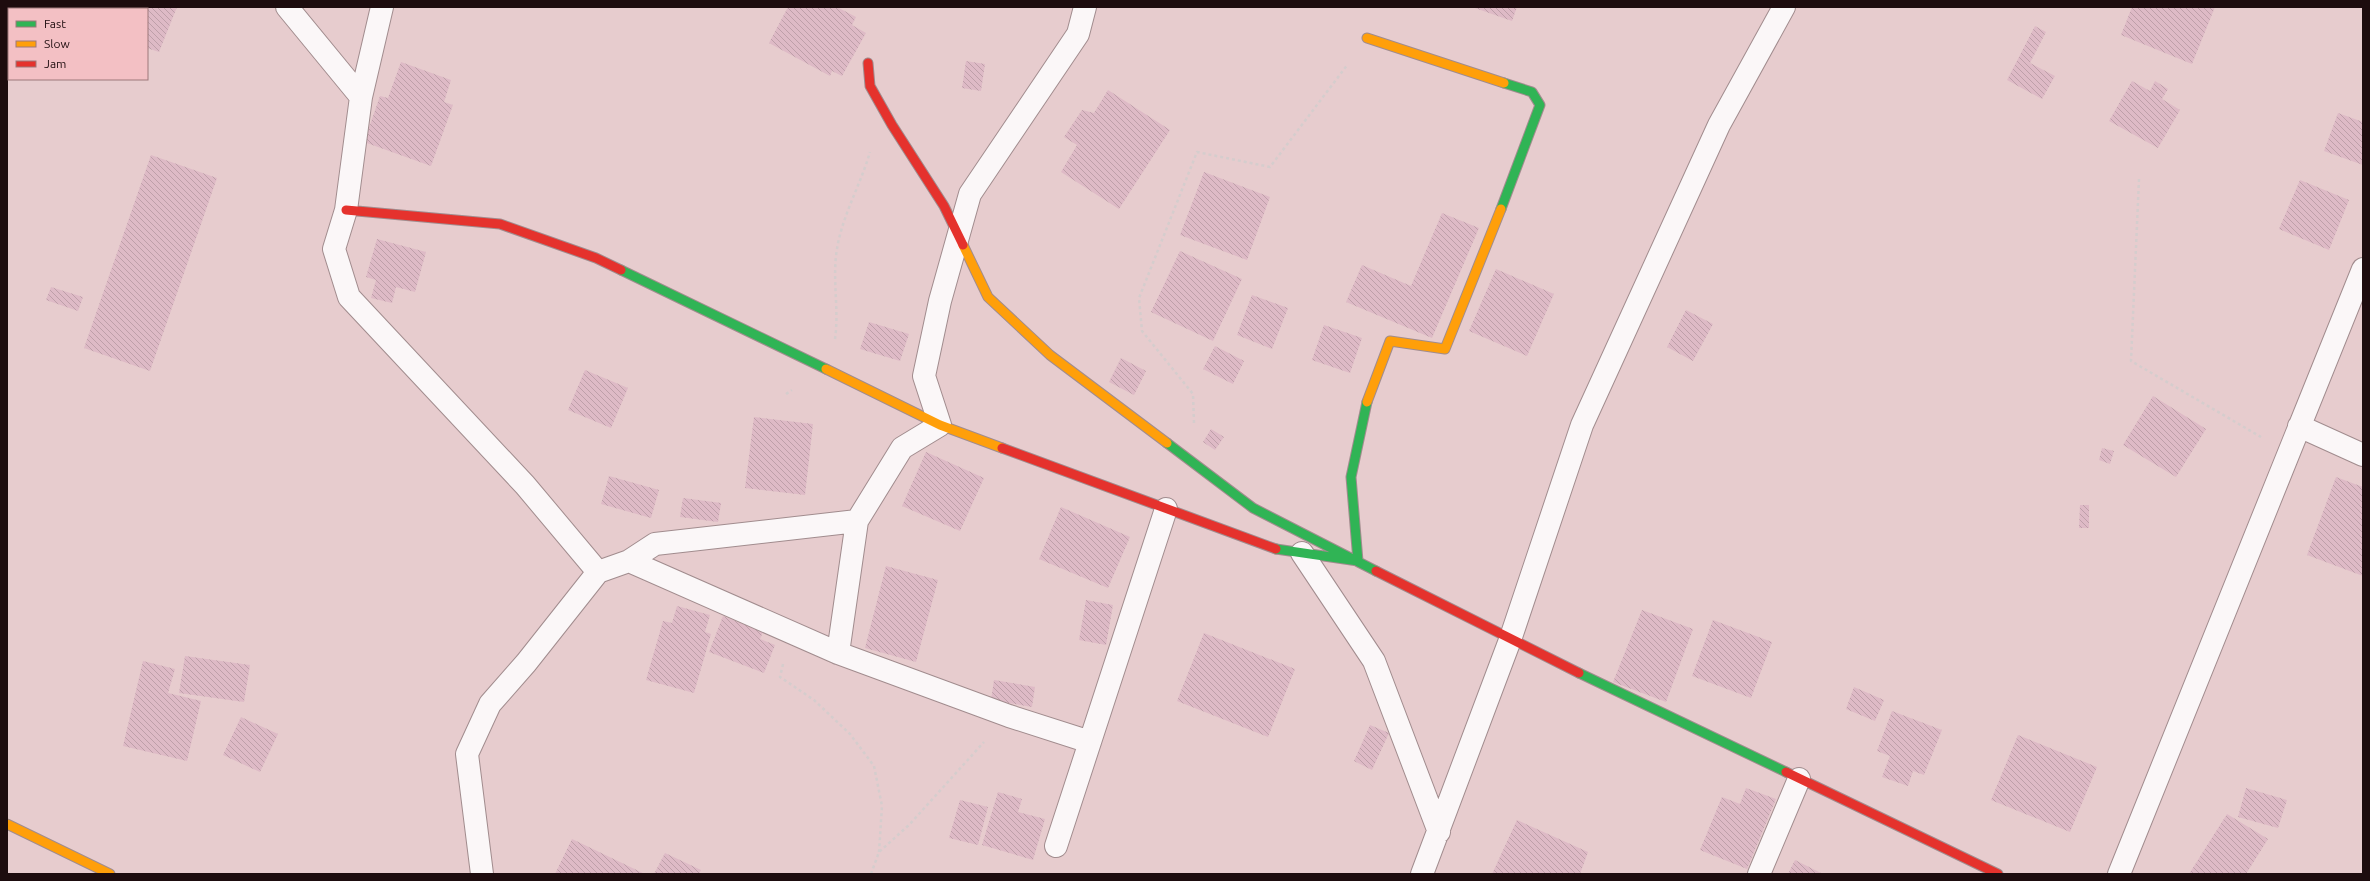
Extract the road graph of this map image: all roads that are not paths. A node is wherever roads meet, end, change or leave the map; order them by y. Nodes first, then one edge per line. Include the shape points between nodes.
1 (287, 7) edge
2 (382, 7) edge
3 (1085, 7) edge
4 (1784, 7) edge
5 (1367, 38) road end
6 (868, 63) dead end
7 (360, 97) junction
8 (346, 210) junction
9 (958, 237) junction
10 (2363, 269) edge
11 (940, 425) junction
12 (2299, 426) junction
13 (2363, 455) edge
14 (1166, 509) junction
15 (857, 520) junction
16 (1302, 553) junction
17 (629, 561) junction
18 (1358, 561) junction
19 (598, 572) junction
20 (1510, 640) junction
21 (838, 653) junction
22 (1090, 742) junction
23 (1799, 779) junction
24 (7, 824) edge
25 (1439, 832) junction
26 (1056, 846) dead end
27 (1428, 869) edge
28 (110, 874) edge
29 (482, 874) edge
30 (1759, 874) edge
31 (1998, 874) edge
32 (2119, 874) edge

1 - 7 street
2 - 7 street
3 - 9 street via 1078,34 970,194
4 - 20 street via 1720,125 1582,425
5 - 18 street via 1532,92 1540,105 1445,349 1390,341 1367,402 1351,477
6 - 9 street via 870,86 944,206
7 - 8 street
8 - 11 street via 500,224 596,258
8 - 19 street via 334,249 349,297 524,485
9 - 11 street via 940,301 924,376
9 - 18 street via 988,296 1050,355 1253,508
10 - 12 street
11 - 14 street
11 - 15 street via 902,448
12 - 13 street
12 - 32 street
14 - 16 street via 1271,548
14 - 22 street
15 - 17 street via 655,544
15 - 21 street
16 - 18 street
16 - 25 street via 1374,661
17 - 19 street
17 - 21 street
18 - 20 street
19 - 29 street via 490,704 467,754
20 - 23 street
20 - 25 street
21 - 22 street via 1008,716
22 - 26 street
23 - 30 street
23 - 31 street
24 - 28 street
25 - 27 street

